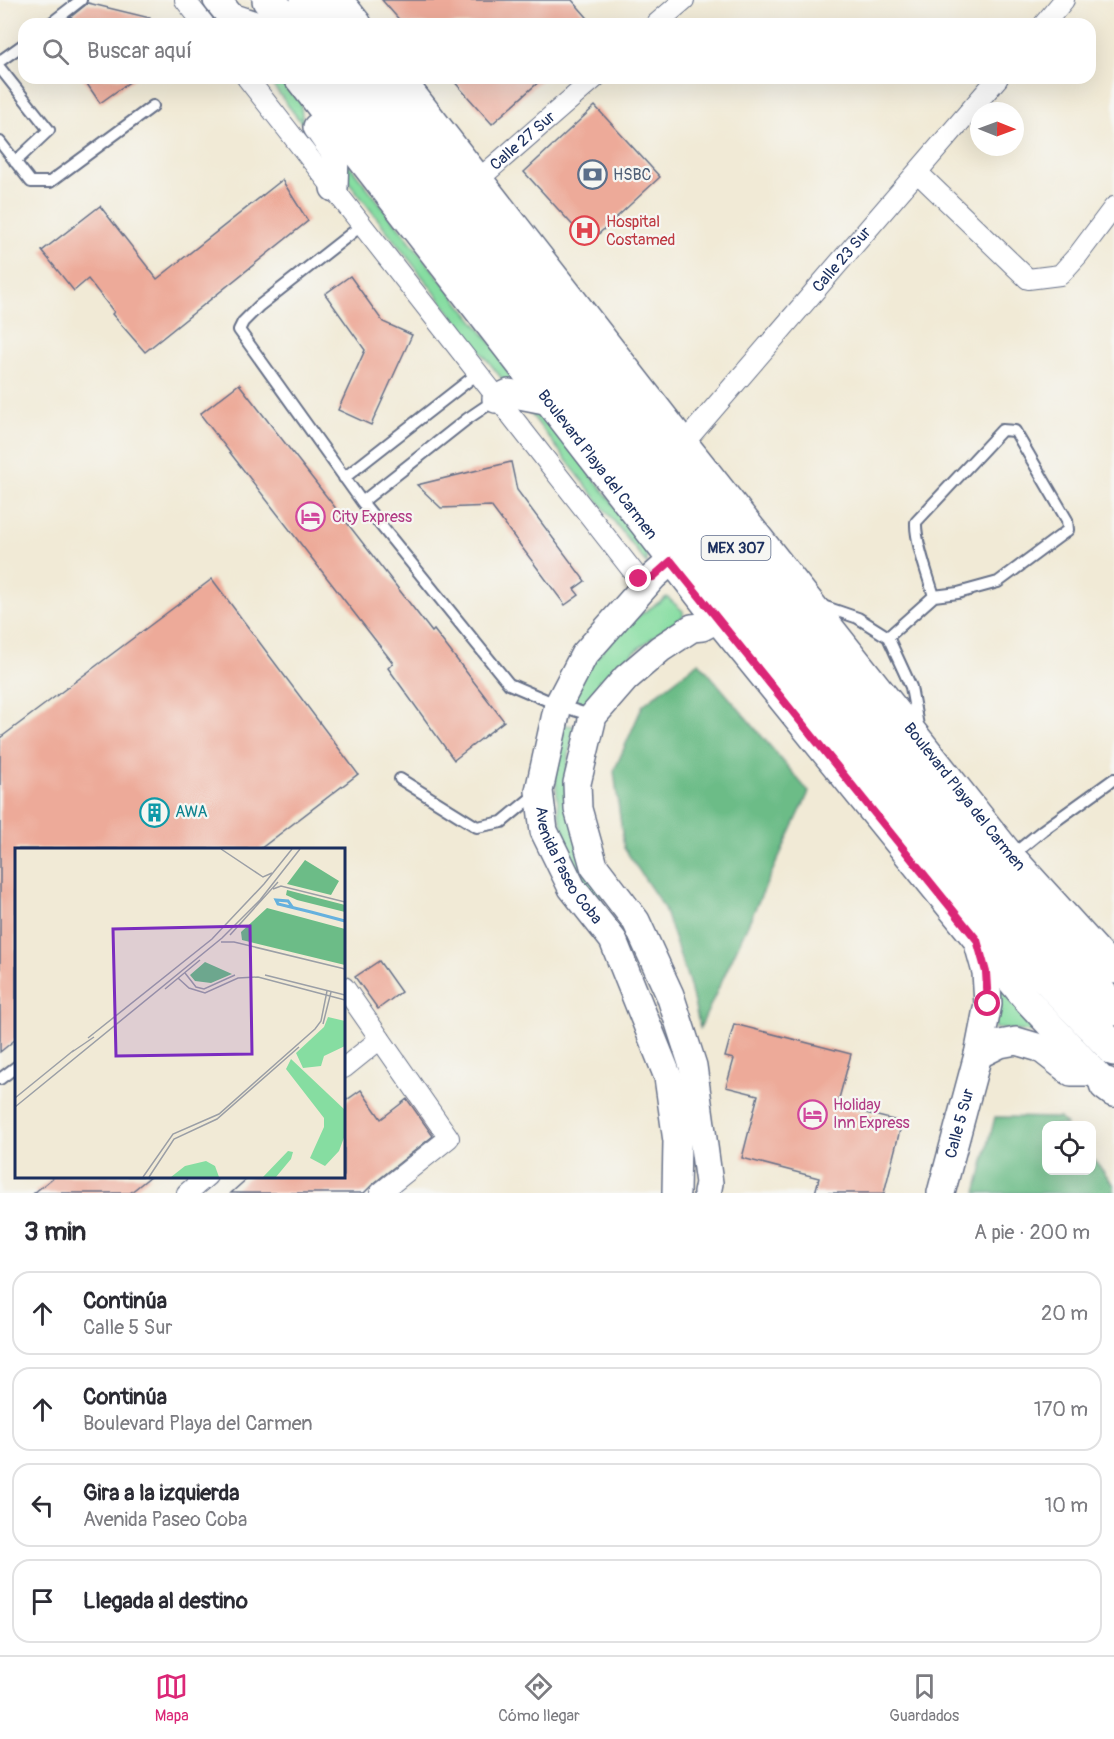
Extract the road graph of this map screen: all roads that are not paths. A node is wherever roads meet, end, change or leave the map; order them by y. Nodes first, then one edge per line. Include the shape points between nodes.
1 (81, 0) edge
2 (185, 0) edge
3 (217, 0) edge
4 (238, 0) edge
5 (269, 0) edge
6 (307, 0) edge
7 (339, 0) edge
8 (684, 0) edge
9 (1064, 0) edge
10 (58, 18) edge
11 (199, 18) edge
12 (234, 18) edge
13 (252, 18) edge
14 (283, 18) edge
15 (321, 18) edge
16 (353, 18) edge
17 (663, 18) edge
18 (1049, 18) edge
19 (18, 48) edge
20 (0, 61) edge
21 (0, 68) edge
22 (252, 84) edge
23 (312, 84) edge
24 (313, 84) edge
25 (313, 84) edge
26 (373, 84) edge
27 (405, 84) edge
28 (588, 84) edge
29 (993, 84) edge
30 (153, 106) dead end
31 (0, 142) edge
32 (15, 162) junction
33 (918, 173) junction
34 (479, 179) junction
35 (334, 188) junction
36 (1111, 217) edge
37 (362, 225) junction
38 (477, 374) junction
39 (496, 399) junction
40 (550, 401) junction
41 (684, 443) junction
42 (344, 478) junction
43 (362, 502) junction
44 (662, 569) junction
45 (934, 596) junction
46 (811, 602) junction
47 (717, 619) junction
48 (888, 637) junction
49 (558, 705) junction
50 (593, 716) junction
51 (921, 743) junction
52 (400, 779) dead end
53 (1114, 779) edge
54 (539, 791) junction
55 (1011, 856) junction
56 (977, 940) junction
57 (1114, 970) edge
58 (345, 988) edge
59 (634, 995) junction
60 (670, 996) junction
61 (1114, 1009) edge
62 (380, 1039) junction
63 (978, 1055) junction
64 (345, 1067) edge
65 (15, 1068) edge
66 (1108, 1078) edge
67 (0, 1079) edge
68 (205, 1178) edge
69 (187, 1193) edge
70 (380, 1193) edge
71 (676, 1193) edge
72 (707, 1193) edge
73 (941, 1193) edge

1 - 10 lane
2 - 11 street
3 - 12 main road
4 - 13 main road
5 - 14 highway
6 - 15 highway
7 - 16 main road
8 - 17 street
9 - 18 street
19 - 20 lane
21 - 32 lane via 49,130
22 - 35 street
23 - 35 main road via 312,121 335,153
24 - 40 main road, Boulevard Playa del Carmen
25 - 66 highway, MEX 307 via 1017,946
26 - 61 highway, MEX 307 via 921,786 1042,932
27 - 34 main road, Boulevard Playa del Carmen
28 - 34 street, Calle 27 Sur
29 - 33 street, Calle 23 Sur
30 - 32 lane via 50,182 31,182
31 - 32 lane
33 - 36 street via 1028,279 1060,275
33 - 41 street, Calle 23 Sur
34 - 41 main road, Boulevard Playa del Carmen
35 - 37 street
37 - 38 street
37 - 42 lane via 259,306 239,330
38 - 39 street
38 - 42 lane
39 - 40 main road via 509,393
39 - 43 lane
39 - 44 street via 639,579
40 - 44 main road, Boulevard Playa del Carmen
41 - 46 main road, Boulevard Playa del Carmen
42 - 43 lane
43 - 49 lane via 509,684
44 - 47 main road, Boulevard Playa del Carmen
44 - 49 main road, Avenida Paseo Coba via 584,655
45 - 45 lane via 915,535 916,522 1002,430 1015,431 1067,520 1068,530 998,582
45 - 48 lane
46 - 48 lane via 858,618
46 - 51 main road, Boulevard Playa del Carmen
47 - 50 main road, Avenida Paseo Coba via 692,628 660,649
47 - 56 main road, Boulevard Playa del Carmen
48 - 51 lane via 911,687
49 - 50 lane
49 - 54 main road, Avenida Paseo Coba
50 - 60 main road, Avenida Paseo Coba via 577,783 578,809 594,866 636,921
51 - 55 main road, Boulevard Playa del Carmen
52 - 54 lane via 477,827 502,822
53 - 55 lane
54 - 59 main road, Avenida Paseo Coba via 544,831 572,888 613,940
55 - 57 main road, Boulevard Playa del Carmen
56 - 63 main road, Calle 5 Sur via 986,972 988,1004
56 - 66 main road, Boulevard Playa del Carmen via 1028,1001
58 - 62 street
59 - 60 main road via 655,1003
59 - 71 main road, Avenida Paseo Coba via 668,1077 677,1141
60 - 72 main road, Avenida Paseo Coba via 693,1066
62 - 64 street
62 - 70 street via 449,1138
63 - 66 main road via 1016,1041 1040,1048 1071,1072
63 - 73 main road, Calle 5 Sur
65 - 67 lane
68 - 69 street

